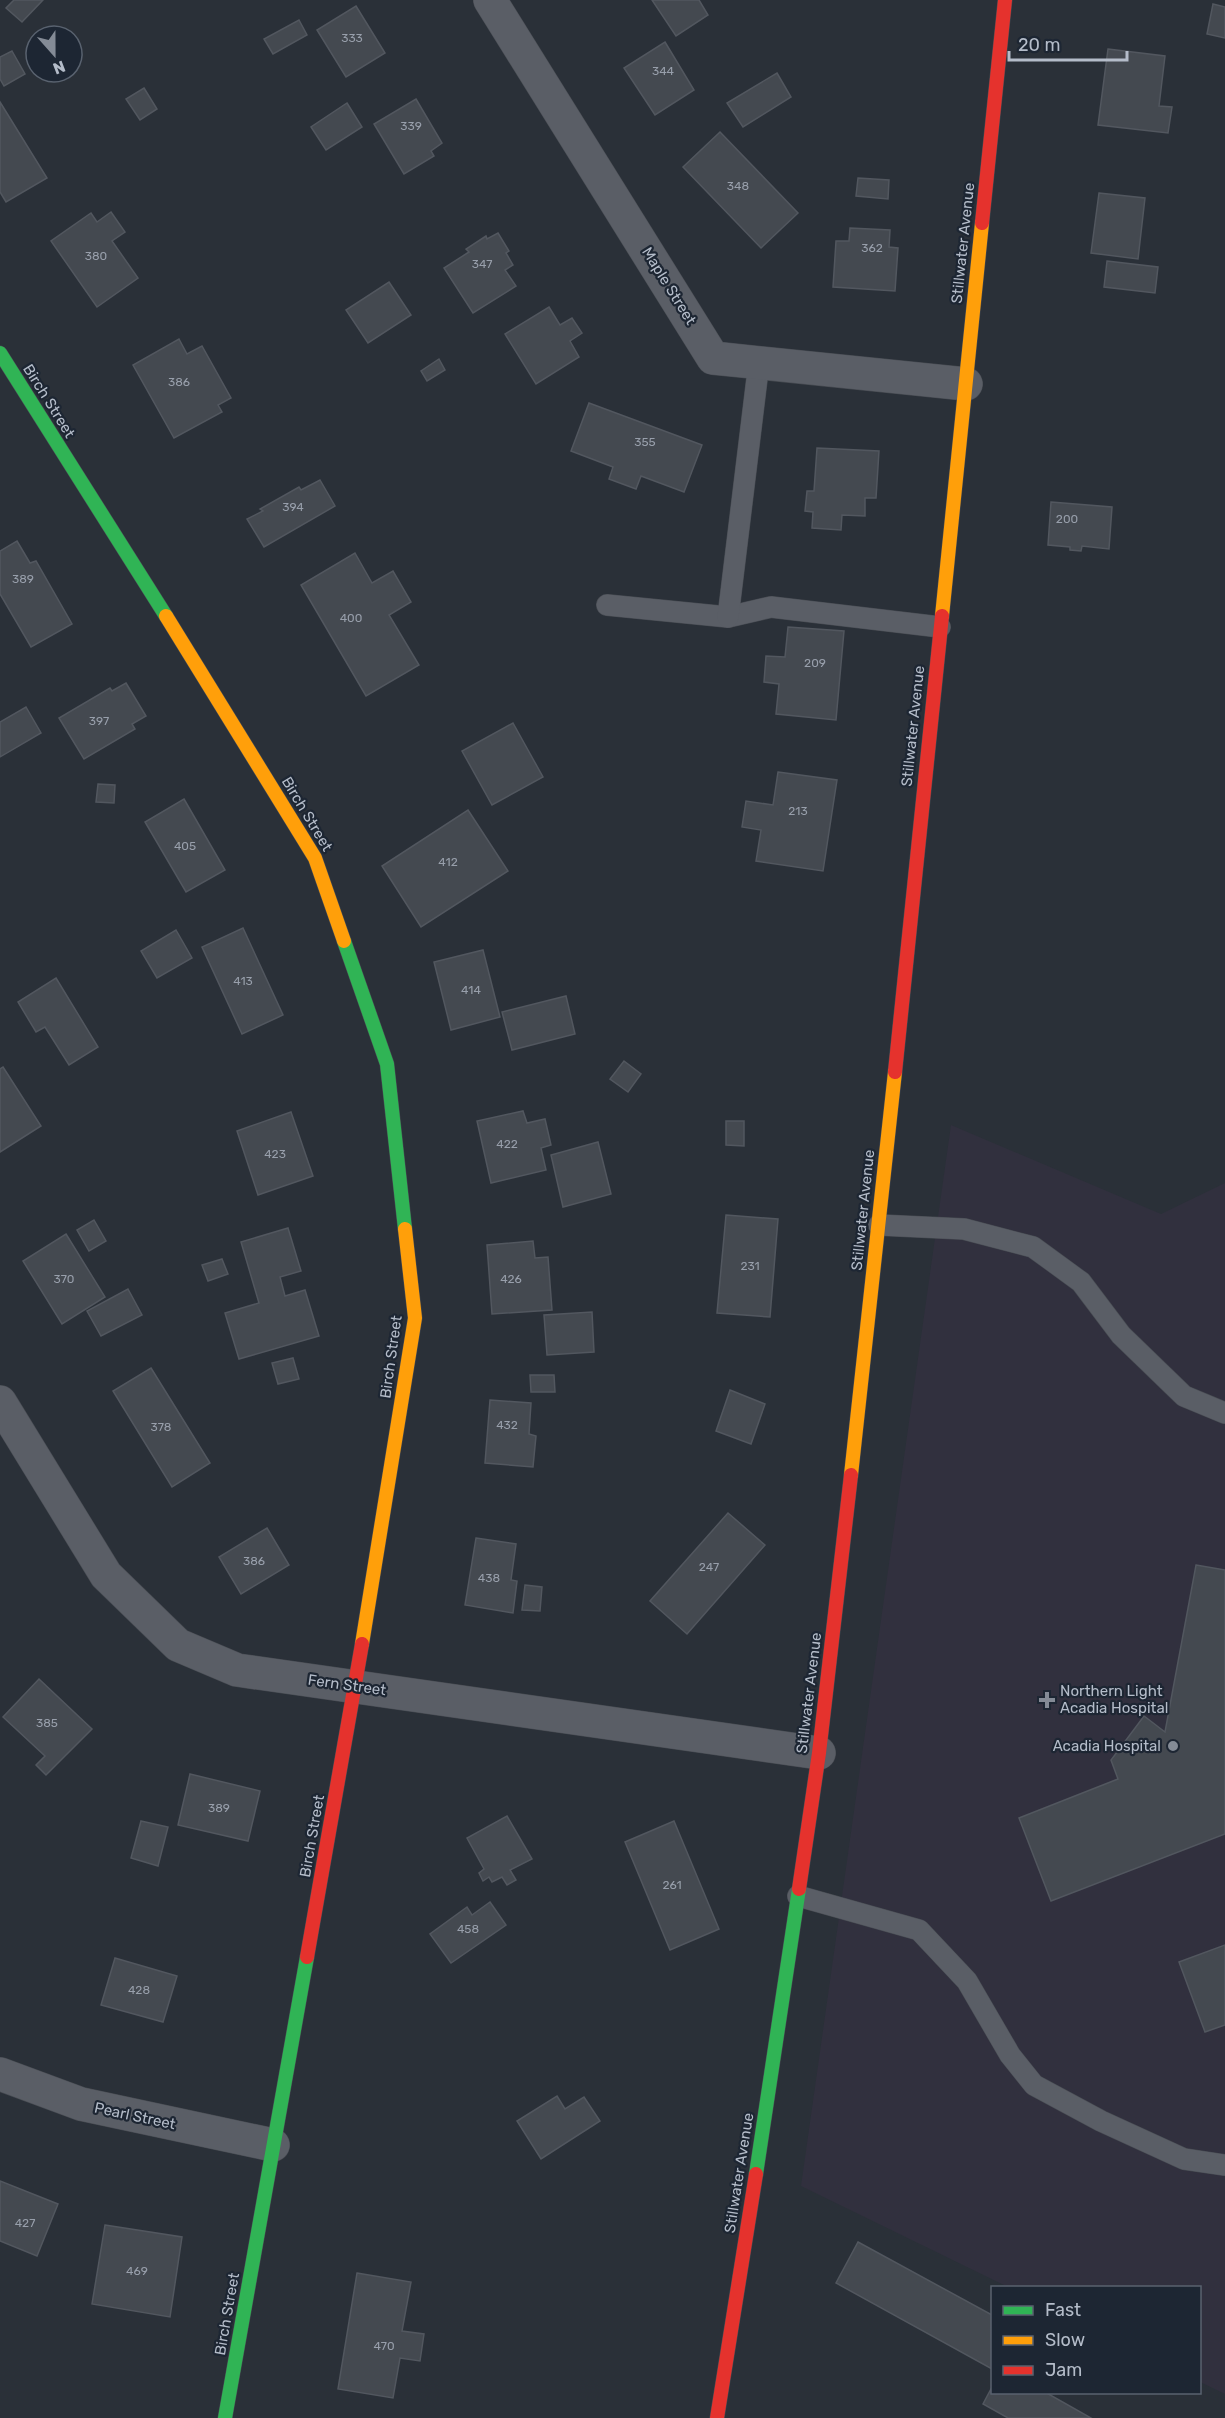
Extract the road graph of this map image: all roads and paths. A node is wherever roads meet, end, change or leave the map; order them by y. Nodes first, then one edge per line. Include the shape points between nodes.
1 (490, 0) edge
2 (1005, 0) edge
3 (0, 353) edge
4 (759, 362) junction
5 (966, 384) junction
6 (607, 605) dead end
7 (728, 617) junction
8 (940, 627) junction
9 (879, 1225) junction
10 (0, 1402) edge
11 (1225, 1413) edge
12 (356, 1686) junction
13 (819, 1753) junction
14 (798, 1896) junction
15 (0, 2074) edge
16 (273, 2145) junction
17 (1225, 2165) edge
18 (225, 2418) edge
19 (717, 2418) edge

1 - 4 street, Maple Street via 713,357
2 - 5 main road, Stillwater Avenue
3 - 12 main road, Birch Street via 315,858 387,1064 415,1318
4 - 5 street, Maple Street
4 - 7 lane
5 - 8 main road, Stillwater Avenue
6 - 7 lane
7 - 8 lane via 771,607
8 - 9 main road, Stillwater Avenue
9 - 11 lane via 964,1229 1033,1247 1081,1282 1121,1335 1184,1396
9 - 13 main road, Stillwater Avenue
10 - 12 street, Fern Street via 106,1575 178,1645 237,1670
12 - 13 street, Fern Street
12 - 16 main road, Birch Street
13 - 14 main road, Stillwater Avenue
14 - 17 lane via 919,1930 967,1981 1010,2055 1034,2085 1184,2159
14 - 19 main road, Stillwater Avenue
15 - 16 street, Pearl Street via 81,2104
16 - 18 main road, Birch Street

